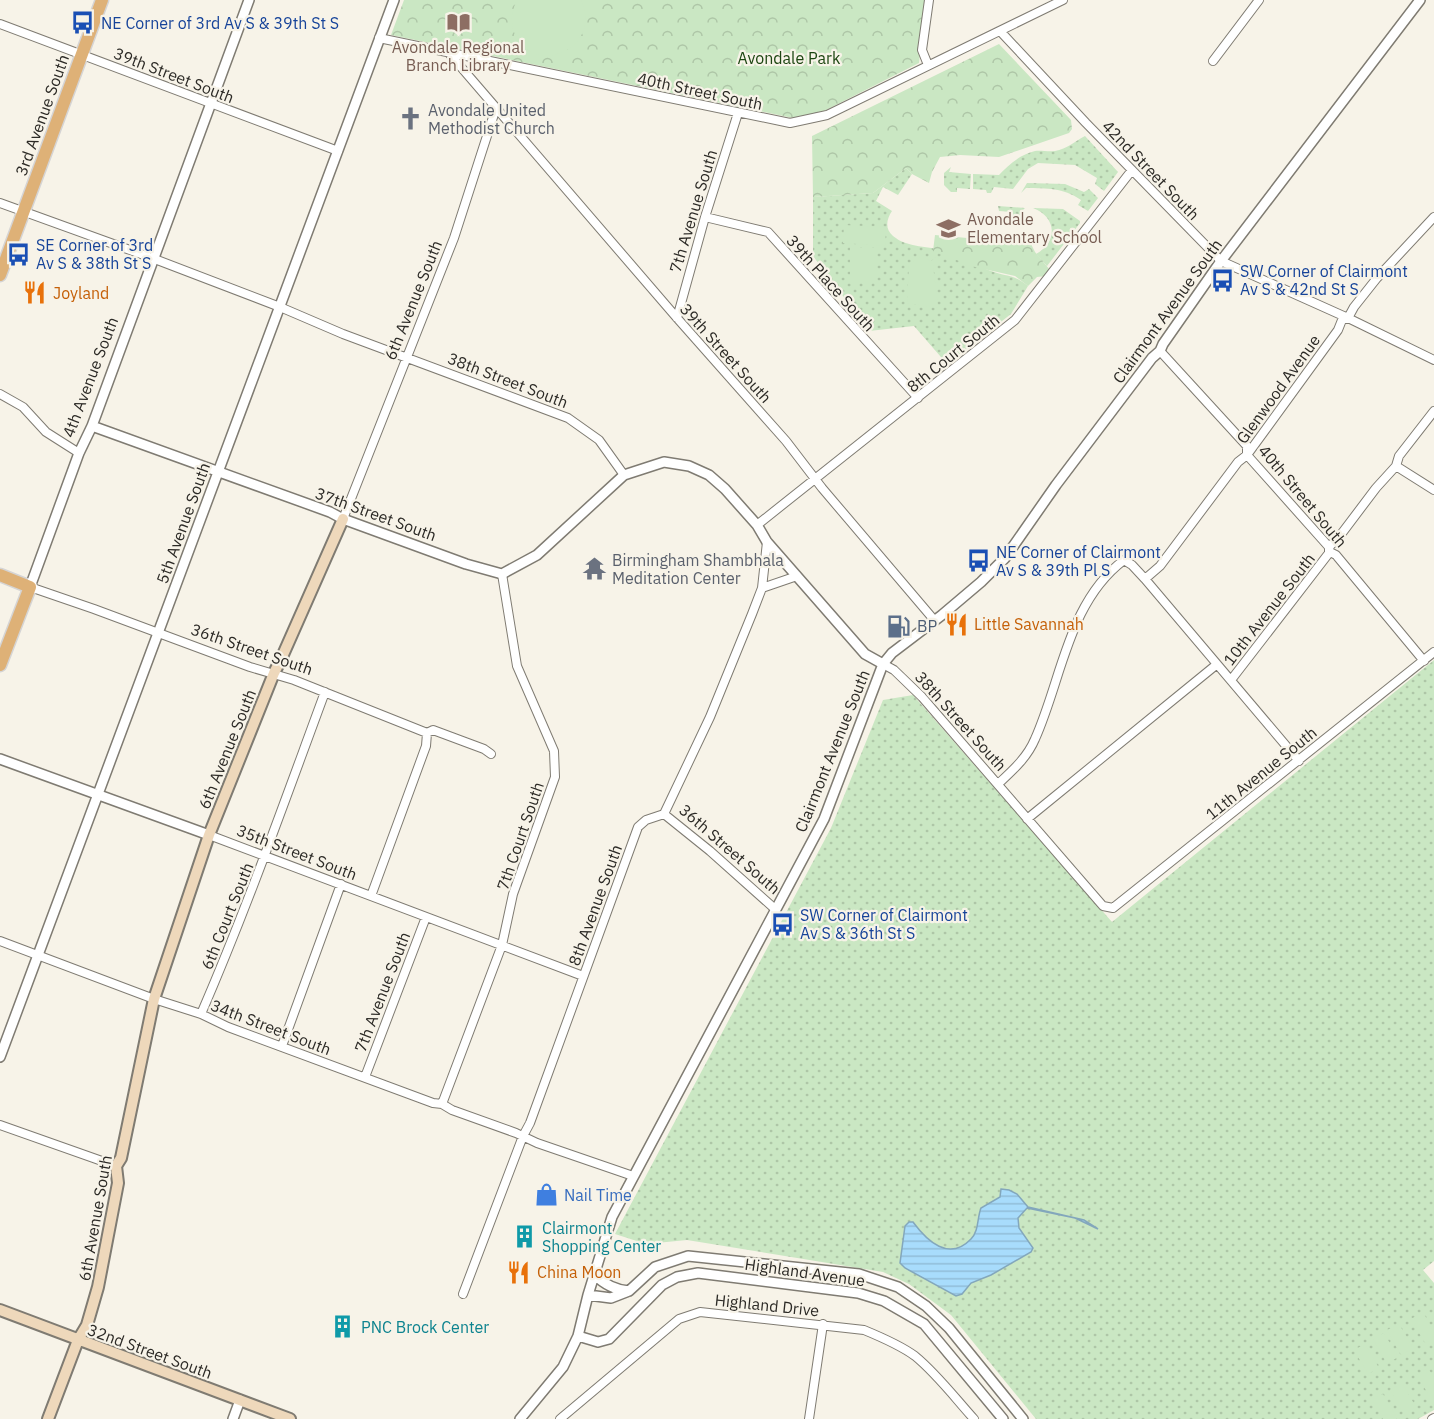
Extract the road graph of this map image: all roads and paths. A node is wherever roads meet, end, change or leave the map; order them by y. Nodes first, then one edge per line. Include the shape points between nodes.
1 (102, 0) edge
2 (249, 0) edge
3 (394, 0) edge
4 (929, 0) edge
5 (1063, 0) edge
6 (1259, 0) edge
7 (1420, 0) edge
8 (0, 24) edge
9 (1000, 31) junction
10 (379, 38) junction
11 (448, 52) junction
12 (82, 55) junction
13 (1213, 62) dead end
14 (928, 65) junction
15 (210, 103) junction
16 (496, 108) junction
17 (738, 112) junction
18 (338, 151) junction
19 (1132, 170) junction
20 (0, 203) edge
21 (24, 212) junction
22 (705, 216) junction
23 (1434, 217) edge
24 (152, 258) junction
25 (1221, 261) junction
26 (0, 275) edge
27 (280, 307) junction
28 (677, 318) junction
29 (1348, 318) junction
30 (1160, 351) junction
31 (407, 357) junction
32 (1434, 360) edge
33 (0, 394) edge
34 (918, 398) junction
35 (1434, 411) edge
36 (92, 426) junction
37 (79, 453) junction
38 (1247, 455) junction
39 (1396, 466) junction
40 (219, 471) junction
41 (624, 475) junction
42 (816, 480) junction
43 (1434, 490) edge
44 (343, 519) junction
45 (758, 525) junction
46 (767, 542) junction
47 (1329, 547) junction
48 (502, 574) junction
49 (0, 575) edge
50 (797, 576) junction
51 (1145, 579) junction
52 (30, 587) junction
53 (762, 588) junction
54 (935, 621) junction
55 (159, 634) junction
56 (1434, 652) edge
57 (1424, 660) junction
58 (883, 664) junction
59 (0, 665) edge
60 (1216, 665) junction
61 (274, 673) junction
62 (1231, 680) junction
63 (325, 692) junction
64 (427, 732) junction
65 (491, 754) dead end
66 (0, 759) edge
67 (1299, 761) junction
68 (998, 784) junction
69 (98, 795) junction
70 (664, 814) junction
71 (1027, 819) junction
72 (209, 835) junction
73 (265, 856) junction
74 (340, 884) junction
75 (371, 896) junction
76 (1103, 906) joint
77 (775, 909) junction
78 (426, 916) junction
79 (0, 941) edge
80 (502, 945) junction
81 (37, 955) junction
82 (583, 976) junction
83 (154, 999) junction
84 (201, 1014) junction
85 (282, 1046) junction
86 (0, 1056) edge
87 (365, 1077) junction
88 (442, 1104) junction
89 (0, 1125) edge
90 (523, 1136) junction
91 (116, 1166) junction
92 (633, 1176) junction
93 (595, 1275) junction
94 (629, 1291) junction
95 (463, 1294) dead end
96 (588, 1295) junction
97 (0, 1310) edge
98 (823, 1324) junction
99 (578, 1336) junction
100 (78, 1340) junction
101 (240, 1400) junction
102 (48, 1419) edge
103 (233, 1419) edge
104 (290, 1419) edge
105 (520, 1419) edge
106 (560, 1419) edge
107 (809, 1419) edge
108 (974, 1419) edge
109 (1003, 1419) edge
110 (1023, 1419) edge

1 - 12 main road, 3rd Avenue South
2 - 15 street, 4th Avenue South
3 - 10 street, 5th Avenue South
4 - 14 street via 922,50
5 - 9 street, 40th Street South
6 - 13 street
7 - 25 street, Clairmont Avenue South
8 - 12 street, 39th Street South
9 - 14 street, 40th Street South
9 - 19 street, 42nd Street South
10 - 11 street, 40th Street South
10 - 18 street, 5th Avenue South
11 - 16 street, 39th Street South
11 - 17 street, 40th Street South
12 - 15 street, 39th Street South
12 - 21 main road, 3rd Avenue South
14 - 17 street, 40th Street South via 810,120 790,123
15 - 18 street, 39th Street South
15 - 24 street, 4th Avenue South
16 - 28 street, 39th Street South
16 - 31 street, 6th Avenue South via 454,238
17 - 22 street, 7th Avenue South
18 - 27 street, 5th Avenue South
19 - 25 street, 42nd Street South
19 - 34 street, 8th Court South via 1021,315
20 - 21 street, 38th Street South
21 - 24 street, 38th Street South
21 - 26 main road, 3rd Avenue South
22 - 28 street, 7th Avenue South
22 - 34 street, 39th Place South via 768,232
23 - 29 street, Glenwood Avenue via 1377,278
24 - 27 street, 38th Street South
24 - 36 street, 4th Avenue South
25 - 29 street, 42nd Street South
25 - 30 street, Clairmont Avenue South
27 - 31 street, 38th Street South
27 - 40 street, 5th Avenue South
28 - 42 street, 39th Street South
29 - 32 street, 42nd Street South
29 - 38 street, Glenwood Avenue via 1342,320
30 - 38 street, 40th Street South via 1247,446
30 - 54 street, Clairmont Avenue South via 1005,558
31 - 41 street, 38th Street South via 568,418 599,440
31 - 44 street, 6th Avenue South
33 - 37 street via 23,407 46,432
34 - 42 street, 8th Court South
35 - 39 street, 10th Avenue South via 1399,456
36 - 37 street, 4th Avenue South
36 - 40 street, 37th Street South
37 - 52 street, 4th Avenue South
38 - 47 street, 40th Street South
38 - 51 street, Glenwood Avenue via 1160,566
39 - 43 street
39 - 47 street, 10th Avenue South
40 - 44 street, 37th Street South
40 - 55 street, 5th Avenue South
41 - 45 street, 38th Street South via 664,462 689,466 709,475
41 - 48 street via 537,555
42 - 45 street, 8th Court South
42 - 54 street, 39th Street South
44 - 48 street, 37th Street South
44 - 61 main road, 6th Avenue South
45 - 46 street, 38th Street South
46 - 50 street, 38th Street South
46 - 53 street
47 - 57 street, 40th Street South
47 - 62 street, 10th Avenue South via 1329,553
48 - 80 street, 7th Court South via 517,666 554,751 555,777 513,894
49 - 52 main road, 36th Street South
50 - 53 street
50 - 58 street, 38th Street South via 865,654
51 - 60 street
51 - 68 street via 1124,560 1099,586 1072,633 1035,740 1021,762
52 - 55 street, 36th Street South
52 - 59 main road, 4th Avenue South
53 - 70 street via 710,717
54 - 58 street, Clairmont Avenue South
55 - 61 street, 36th Street South
55 - 69 street, 5th Avenue South
56 - 57 street, 11th Avenue South
57 - 67 street, 11th Avenue South
58 - 68 street, 38th Street South via 922,697
58 - 77 street, Clairmont Avenue South via 824,819
60 - 62 street
60 - 71 street, 10th Avenue South
61 - 63 street, 36th Street South
61 - 72 main road, 6th Avenue South
62 - 67 street
63 - 64 street, 36th Street South
63 - 73 street, 6th Court South
64 - 65 street, 36th Street South via 433,730
64 - 75 street via 426,746
66 - 69 street, 35th Street South
67 - 76 street, 11th Avenue South via 1113,909
68 - 71 street, 38th Street South
69 - 72 street, 35th Street South
69 - 81 street, 5th Avenue South
70 - 77 street, 36th Street South
70 - 82 street, 8th Avenue South via 638,827
71 - 76 street, 38th Street South
72 - 73 street, 35th Street South
72 - 83 main road, 6th Avenue South
73 - 74 street, 35th Street South
73 - 84 street, 6th Court South
74 - 75 street, 35th Street South
74 - 85 street
75 - 78 street, 35th Street South
77 - 92 street, Clairmont Avenue South
78 - 80 street, 35th Street South
78 - 87 street, 7th Avenue South
79 - 81 street, 34th Street South
80 - 82 street, 35th Street South
80 - 88 street, 7th Court South
81 - 83 street, 34th Street South
81 - 86 street, 5th Avenue South
82 - 90 street, 8th Avenue South
83 - 84 street, 34th Street South
83 - 91 main road, 6th Avenue South via 121,1158
84 - 85 street, 34th Street South
85 - 87 street, 34th Street South
87 - 88 street, 34th Street South
88 - 90 street, 34th Street South
89 - 91 street
90 - 92 street, 34th Street South
90 - 95 street, 8th Avenue South
91 - 100 main road, 6th Avenue South via 118,1183 98,1287 87,1325
92 - 93 street, Clairmont Avenue South via 612,1216
93 - 94 street via 604,1284
93 - 96 street, Clairmont Avenue South
94 - 96 street via 611,1298
94 - 110 street, Highland Avenue via 655,1267 688,1256 859,1274 898,1287 926,1306 949,1328
96 - 99 street, Clairmont Avenue South
97 - 100 main road, 32nd Street South
98 - 106 street, Highland Drive via 700,1312 679,1319
98 - 107 street
98 - 108 street, Highland Drive via 864,1330 914,1356
99 - 105 street, Clairmont Avenue South via 563,1367
99 - 109 street, Highland Avenue via 598,1342 609,1339 662,1285 698,1273 858,1293 884,1301 924,1324
100 - 101 main road, 32nd Street South
100 - 102 main road, 6th Avenue South
101 - 103 street
101 - 104 main road, 32nd Street South

